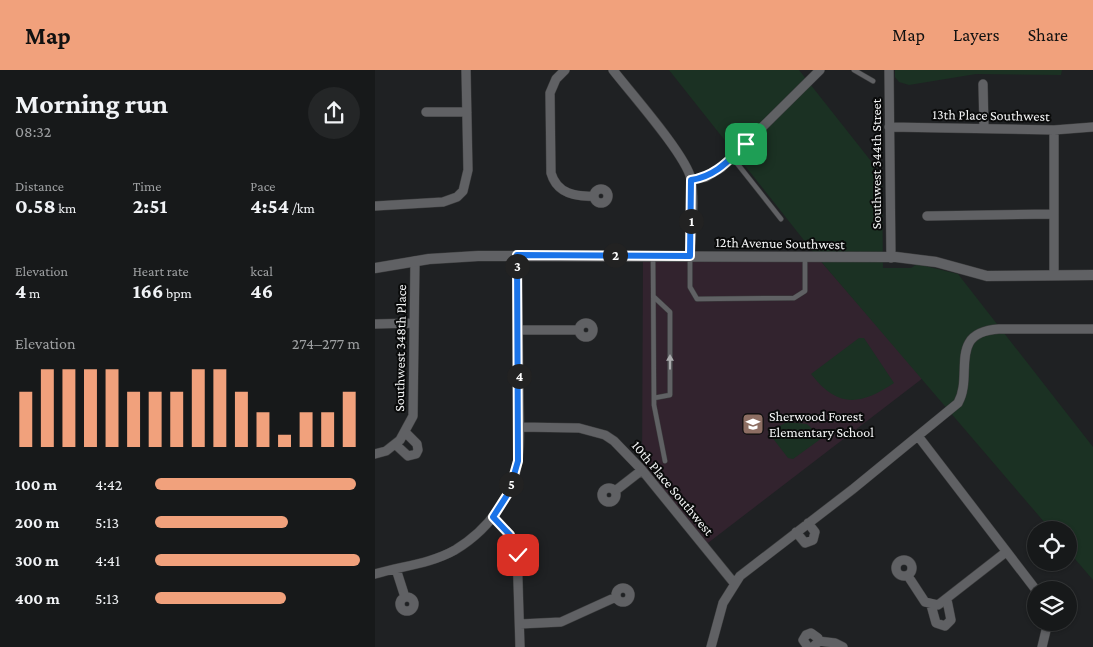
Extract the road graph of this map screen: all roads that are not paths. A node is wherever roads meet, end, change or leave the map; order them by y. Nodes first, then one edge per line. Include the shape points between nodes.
1 (466, 70) edge
2 (565, 70) edge
3 (613, 70) edge
4 (820, 70) edge
5 (854, 70) edge
6 (889, 70) edge
7 (873, 81) dead end
8 (983, 84) dead end
9 (426, 112) dead end
10 (467, 112) junction
11 (889, 127) junction
12 (1093, 127) edge
13 (984, 128) junction
14 (1054, 130) junction
15 (732, 157) junction
16 (691, 180) junction
17 (594, 196) dead end
18 (375, 206) edge
19 (1054, 214) junction
20 (927, 216) dead end
21 (781, 220) dead end
22 (517, 255) junction
23 (653, 255) junction
24 (690, 256) junction
25 (805, 257) junction
26 (891, 258) junction
27 (415, 261) junction
28 (375, 268) edge
29 (1054, 275) junction
30 (1093, 275) edge
31 (654, 297) junction
32 (375, 324) edge
33 (414, 324) junction
34 (1093, 329) edge
35 (518, 330) junction
36 (579, 330) dead end
37 (654, 398) junction
38 (519, 427) junction
39 (918, 436) junction
40 (375, 454) edge
41 (665, 461) dead end
42 (642, 470) junction
43 (615, 491) dead end
44 (493, 517) junction
45 (808, 523) junction
46 (796, 532) junction
47 (1006, 552) junction
48 (396, 569) junction
49 (375, 574) edge
50 (908, 576) dead end
51 (1029, 581) edge
52 (734, 583) junction
53 (405, 597) dead end
54 (616, 597) dead end
55 (947, 600) junction
56 (931, 605) junction
57 (520, 624) junction
58 (1046, 631) edge
59 (816, 644) edge
60 (520, 647) edge
61 (711, 647) edge
62 (809, 647) edge
63 (843, 647) edge
64 (1043, 647) edge

1 - 10 street
2 - 17 street via 555,79 550,93 551,173 555,183 564,191 576,196
3 - 16 street via 674,147
4 - 15 street
5 - 7 lane
6 - 11 street, Southwest 344th Street
8 - 13 street
9 - 10 street
10 - 18 street via 468,170 463,191 449,200
11 - 13 street, 13th Place Southwest
11 - 26 street, Southwest 344th Street
12 - 14 street, 13th Place Southwest
13 - 14 street, 13th Place Southwest
14 - 19 street
15 - 16 street via 712,174
15 - 21 lane
16 - 24 street
19 - 20 street
19 - 29 street
22 - 23 street, 12th Avenue Southwest
22 - 27 street, 12th Avenue Southwest
22 - 35 street
23 - 24 street, 12th Avenue Southwest
23 - 31 lane
24 - 25 street, 12th Avenue Southwest
24 - 25 lane via 690,287 697,299 794,298 805,291
25 - 26 street, 12th Avenue Southwest
26 - 29 street, 12th Avenue Southwest via 928,260 987,276
27 - 28 street, 12th Avenue Southwest
27 - 33 street, Southwest 348th Place
29 - 30 street, 12th Avenue Southwest
31 - 37 lane
37 -> 31 lane via 670,395 670,312
32 - 33 street
33 - 40 street, Southwest 348th Place via 414,407 400,439
34 - 39 street via 989,329 971,341 963,356 965,386 962,395 953,407
35 - 36 street
35 - 38 street
37 - 41 lane
38 - 42 street, 10th Place Southwest via 593,431 615,441
38 - 44 street via 514,477
39 - 45 street
39 - 47 street
42 - 43 street
42 - 52 street, 10th Place Southwest
44 - 48 street via 453,551
44 - 57 street via 510,535 517,549
45 - 46 street
45 - 46 street via 815,532 813,540 805,543
46 - 52 street
47 - 51 street
47 - 55 street
48 - 49 street
48 - 53 street
50 - 56 street via 925,602
52 - 61 street via 723,602
54 - 57 street via 561,622
55 - 56 street
55 - 56 street via 951,620 945,626 936,623
57 - 60 street
58 - 64 street
59 - 62 street via 814,634 806,635 804,642
59 - 63 street via 835,643

